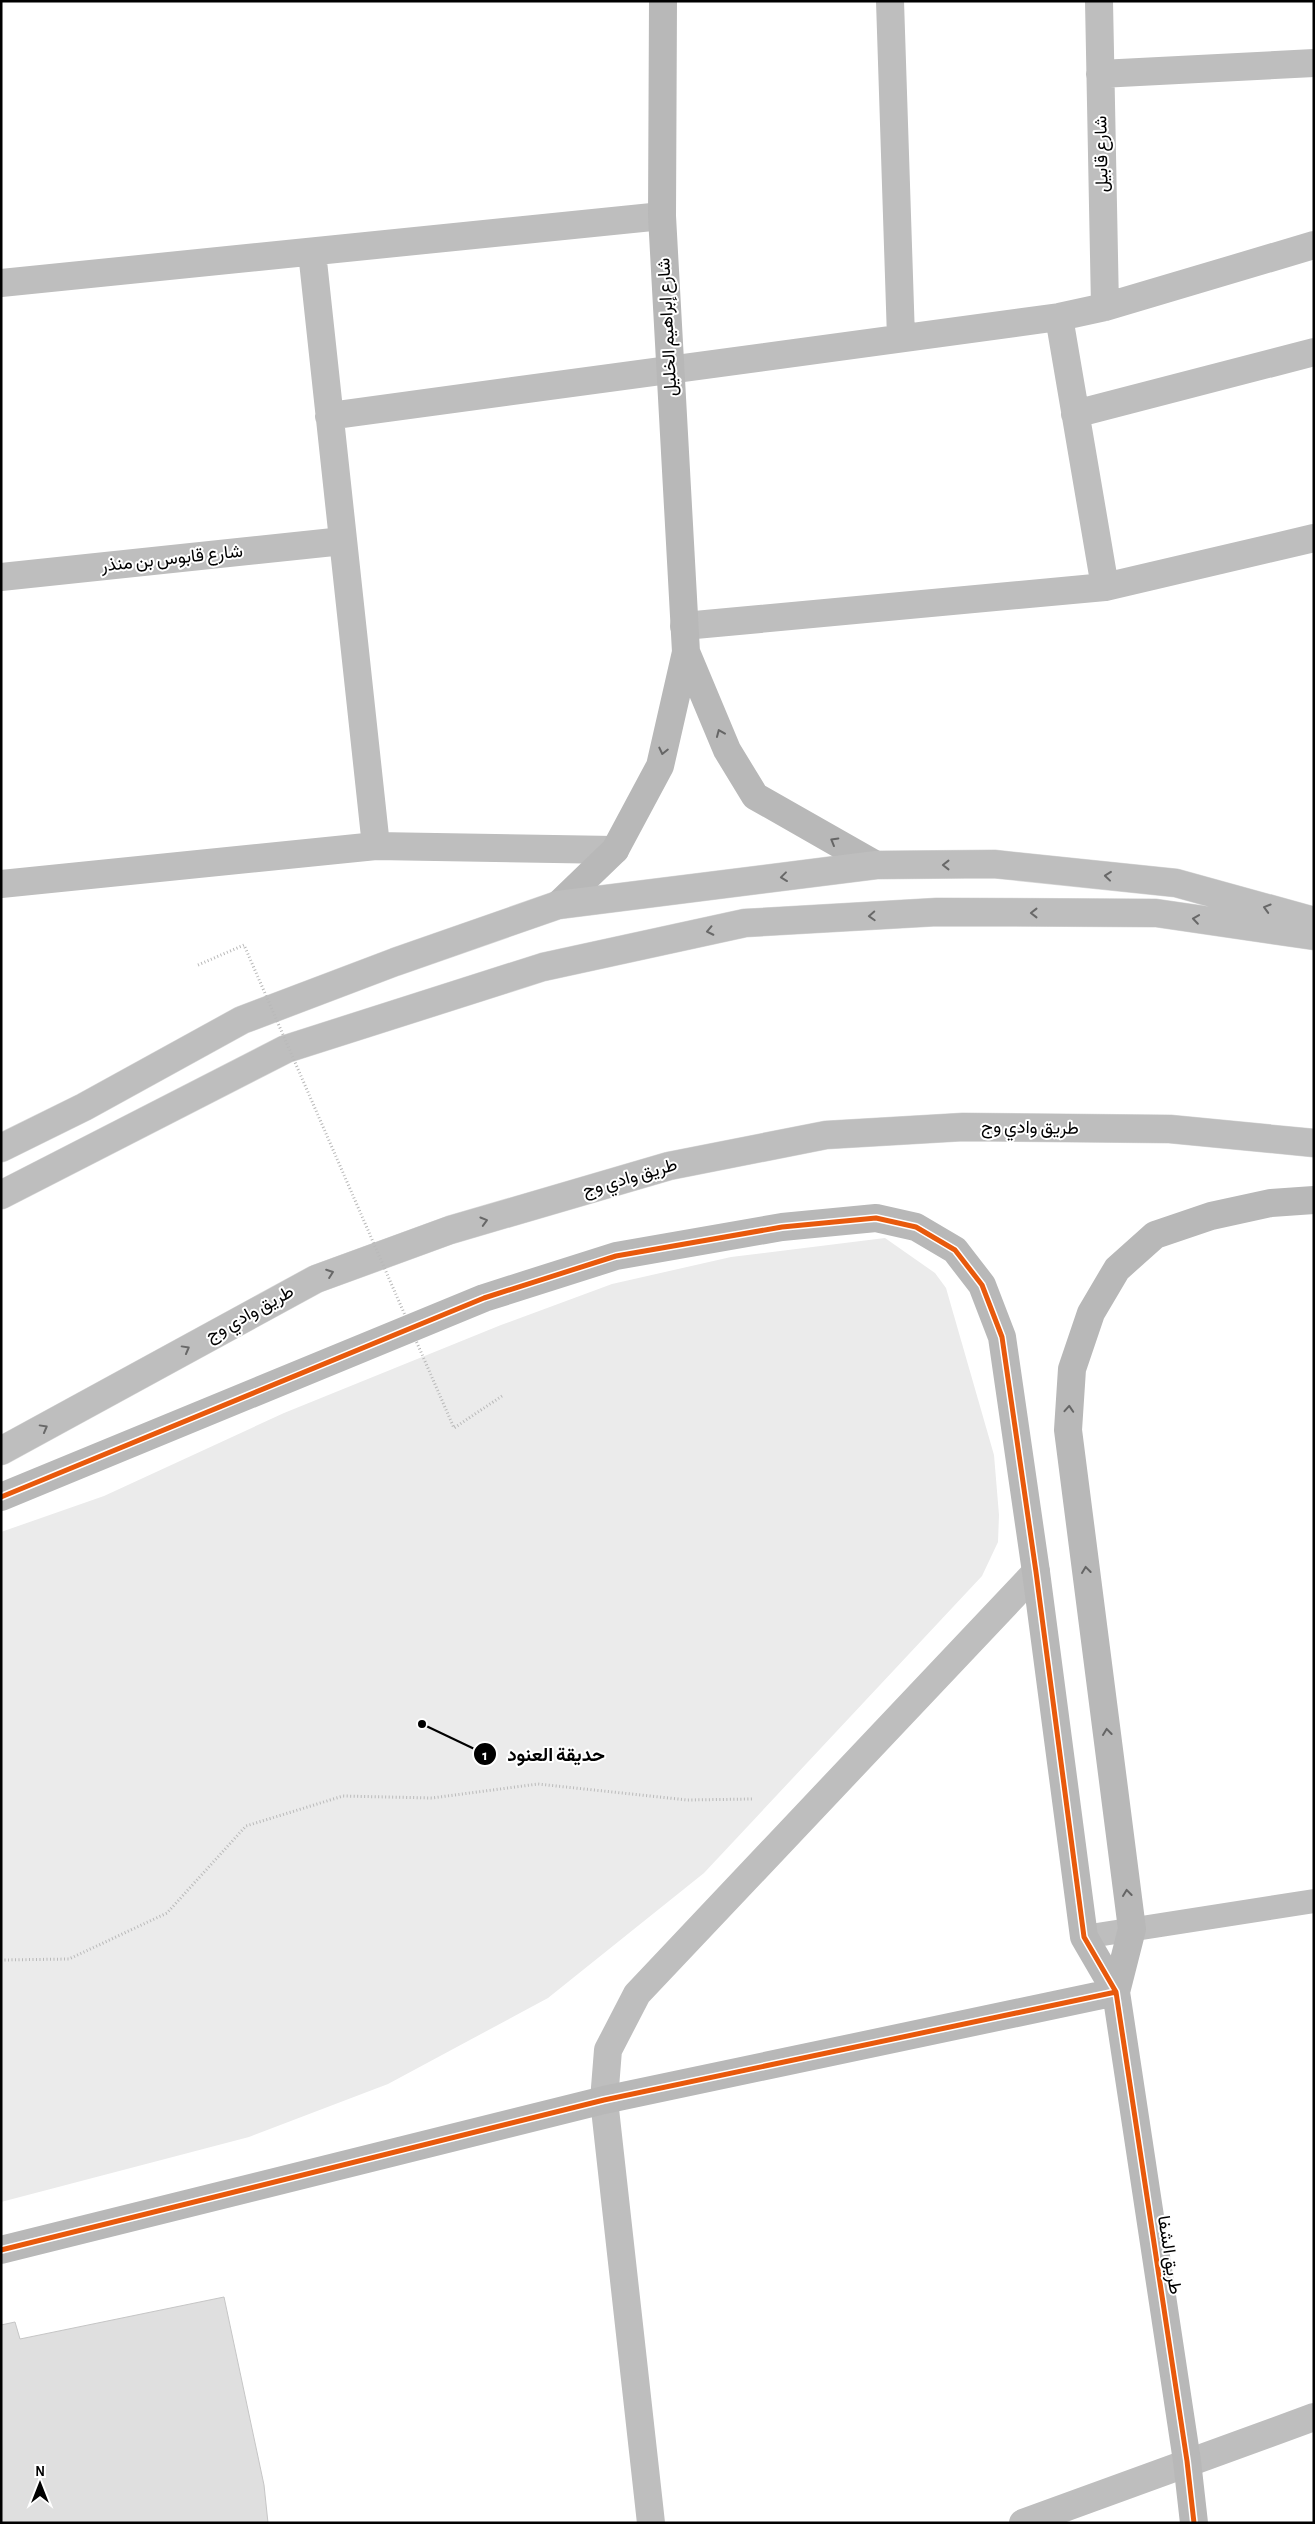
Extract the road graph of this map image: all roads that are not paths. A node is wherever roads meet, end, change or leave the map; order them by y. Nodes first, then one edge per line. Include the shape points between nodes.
1 (663, 1) edge
2 (890, 1) edge
3 (1099, 1) edge
4 (1314, 64) edge
5 (1100, 74) junction
6 (662, 216) junction
7 (1314, 245) edge
8 (312, 252) junction
9 (1, 283) edge
10 (1105, 306) junction
11 (1059, 316) junction
12 (901, 338) junction
13 (1314, 352) edge
14 (669, 369) junction
15 (1075, 414) junction
16 (330, 416) junction
17 (1314, 538) edge
18 (343, 541) junction
19 (1, 576) edge
20 (1105, 588) junction
21 (685, 639) junction
22 (376, 846) junction
23 (615, 850) junction
24 (876, 865) junction
25 (1, 884) edge
26 (558, 905) junction
27 (1314, 921) edge
28 (1314, 936) edge
29 (1314, 1143) edge
30 (1, 1148) edge
31 (1, 1195) edge
32 (1314, 1200) edge
33 (1, 1451) edge
34 (1, 1497) edge
35 (1036, 1572) junction
36 (1314, 1901) edge
37 (1132, 1930) junction
38 (1084, 1937) junction
39 (1116, 1992) junction
40 (604, 2100) junction
41 (1, 2250) edge
42 (1314, 2417) edge
43 (1187, 2461) junction
44 (651, 2523) edge
45 (1023, 2523) edge
46 (1194, 2523) edge

1 - 6 street, شارع إبراهيم الخليل
2 - 12 street
3 - 5 street, شارع قابيل
4 - 5 street
5 - 10 street, شارع قابيل
6 - 8 street
6 - 14 street, شارع إبراهيم الخليل
7 - 10 street
8 - 9 street
8 - 16 street
10 - 11 street
11 - 12 street
11 - 15 street
12 - 14 street
13 - 15 street
14 - 16 street
14 - 21 street, شارع إبراهيم الخليل
15 - 20 street
16 - 18 street
17 - 20 street
18 - 19 street, شارع قابوس بن منذر
18 - 22 street
20 - 21 street
21 -> 23 street via 660,766
24 -> 21 street via 755,796 727,750
22 - 23 street
22 - 25 street
23 - 26 street
24 -> 26 street
27 -> 24 street via 1176,882 994,864
26 - 30 street via 242,1020 84,1107
28 -> 31 street via 1156,913 937,912 745,923 543,967 286,1049
33 -> 29 street, طريق وادي وج via 316,1278 450,1230 669,1166 826,1135 964,1127 1170,1129
37 -> 32 street via 1068,1430 1072,1369 1091,1313 1117,1268 1155,1235 1210,1216 1271,1203
34 - 35 street via 484,1298 616,1256 782,1227 876,1218 916,1227 955,1250 982,1285 1002,1337
35 - 38 street
35 - 40 street via 637,1994 608,2050
36 - 37 lane
37 - 38 lane
37 - 39 street
38 - 39 street
39 - 40 street
39 - 43 street, طريق الشفا
40 - 41 street
40 - 44 street
42 - 43 street
43 - 45 street
43 - 46 street, طريق الشفا

